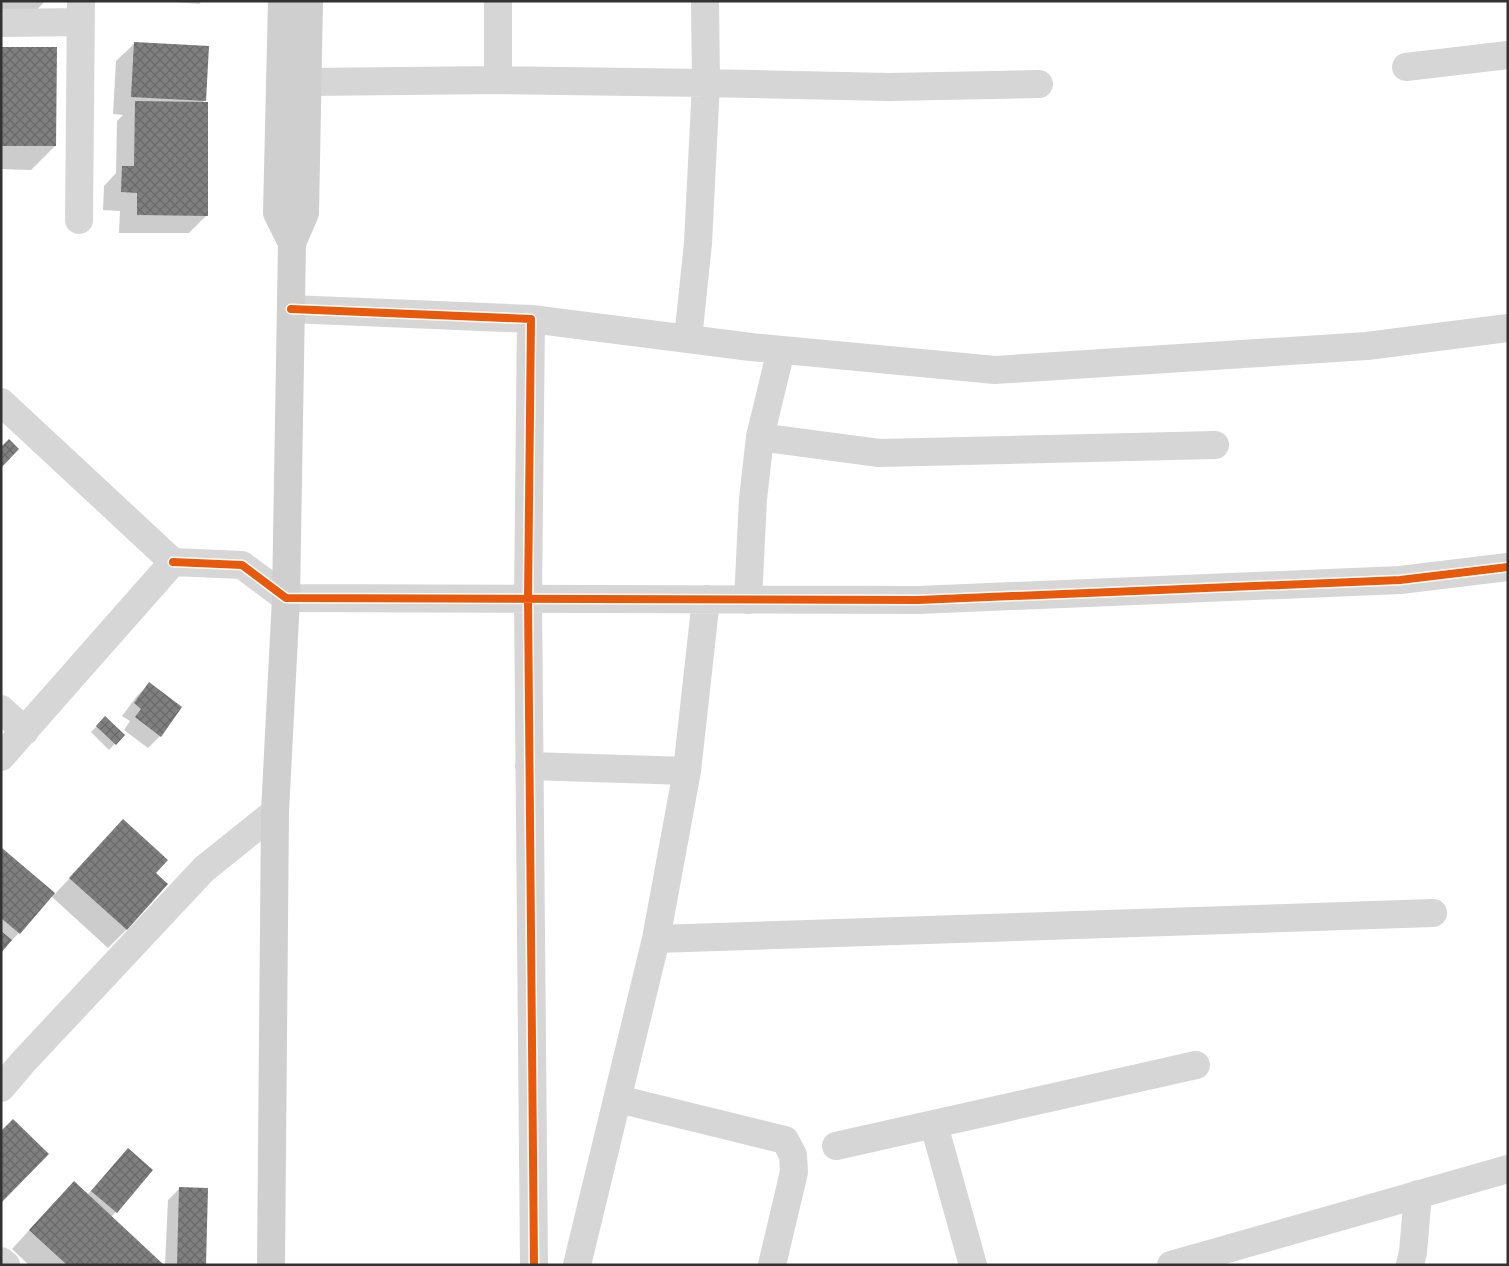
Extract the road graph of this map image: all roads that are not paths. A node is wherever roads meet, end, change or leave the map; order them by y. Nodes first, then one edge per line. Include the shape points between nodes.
1 (282, 1) edge
2 (309, 1) edge
3 (498, 1) edge
4 (705, 1) edge
5 (81, 11) edge
6 (1, 23) edge
7 (1508, 56) edge
8 (1406, 67) dead end
9 (498, 80) junction
10 (307, 82) junction
11 (706, 83) junction
12 (1040, 84) dead end
13 (79, 220) dead end
14 (292, 250) junction
15 (291, 304) junction
16 (531, 319) junction
17 (1508, 328) edge
18 (688, 339) junction
19 (781, 350) junction
20 (1, 402) edge
21 (760, 437) junction
22 (1215, 445) dead end
23 (173, 562) junction
24 (1508, 567) edge
25 (286, 598) junction
26 (528, 598) junction
27 (706, 599) junction
28 (748, 600) junction
29 (1, 709) edge
30 (25, 732) junction
31 (1, 757) edge
32 (529, 766) junction
33 (687, 771) junction
34 (275, 812) junction
35 (1434, 913) dead end
36 (656, 939) junction
37 (1196, 1065) dead end
38 (1, 1088) edge
39 (618, 1099) junction
40 (934, 1125) junction
41 (836, 1146) dead end
42 (1508, 1169) edge
43 (1418, 1194) junction
44 (1, 1261) edge
45 (6, 1265) edge
46 (271, 1265) edge
47 (534, 1265) edge
48 (577, 1265) edge
49 (772, 1265) edge
50 (973, 1265) edge
51 (1171, 1265) edge
52 (1410, 1265) edge

1 - 14 main road via 277,213
2 - 10 main road
3 - 9 street
4 - 11 street
5 - 6 street
5 - 13 street
7 - 8 street
9 - 10 street
9 - 11 street
10 - 14 main road via 305,213
11 - 12 street via 889,87
11 - 18 street via 698,243
14 - 15 main road
15 - 16 street
15 - 25 main road
16 - 18 street
16 - 26 street
17 - 19 street via 1367,346 995,370
18 - 19 street
19 - 21 street
20 - 23 street
21 - 22 street via 879,453
21 - 28 street
23 - 25 street via 242,565
23 - 30 street
24 - 28 street via 1381,581 918,600
25 - 26 street
25 - 34 main road
26 - 27 street
26 - 32 street
27 - 28 street
27 - 33 street
29 - 30 street
30 - 31 street
32 - 33 street
32 - 47 street
33 - 36 street
34 - 38 street via 204,869
34 - 46 main road
35 - 36 street
36 - 39 street
37 - 40 street
39 - 48 street
39 - 49 street via 785,1140 794,1155 794,1172
40 - 41 street
40 - 50 street
42 - 43 street
43 - 51 street
43 - 52 street
44 - 45 street

